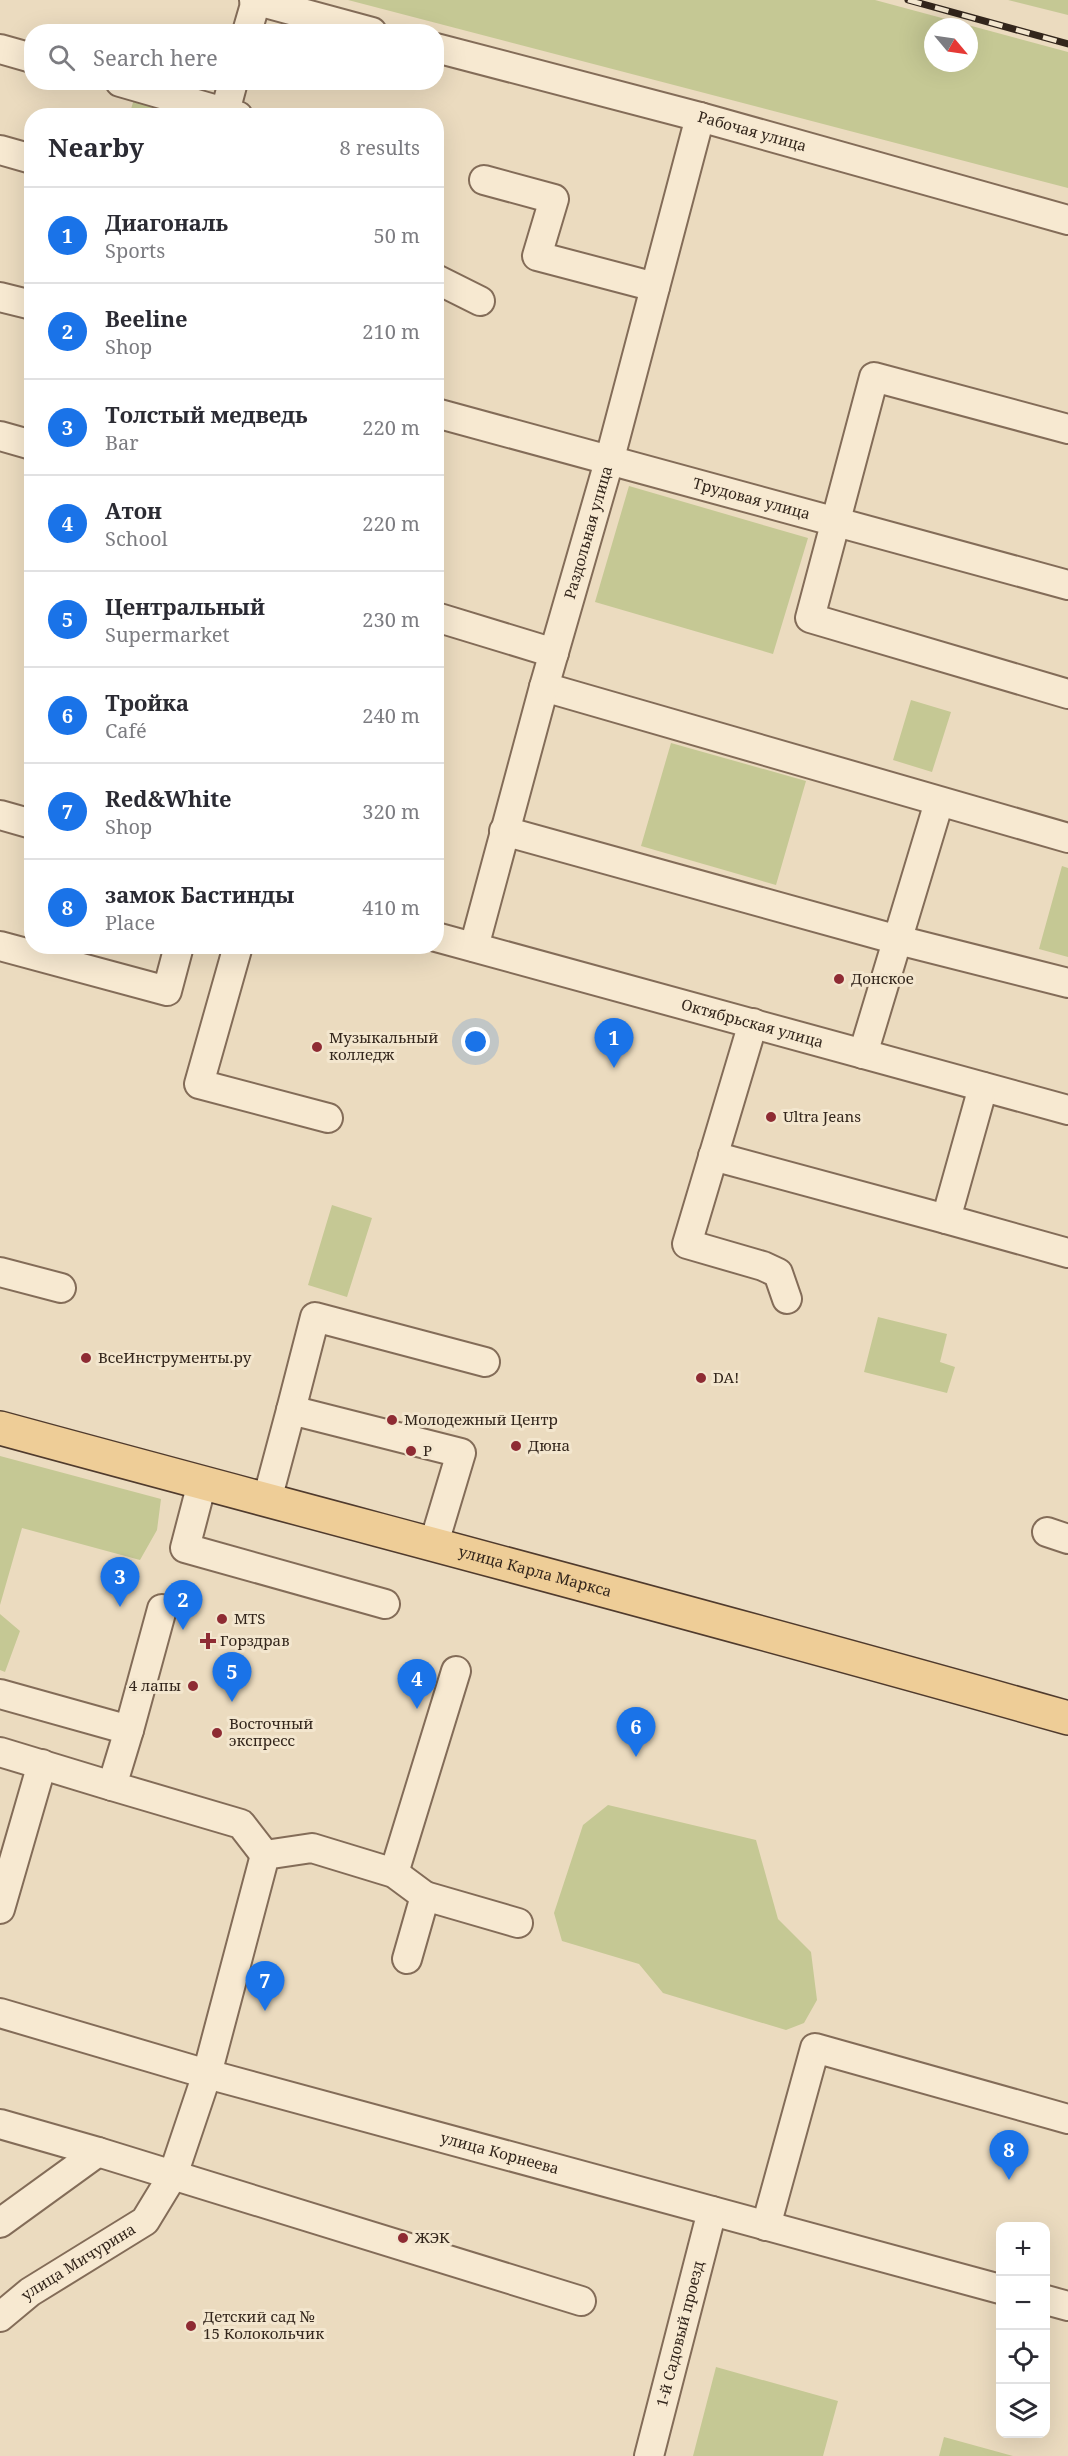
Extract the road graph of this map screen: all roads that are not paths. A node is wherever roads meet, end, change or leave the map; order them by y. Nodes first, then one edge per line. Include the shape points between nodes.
1 (255, 0) edge
2 (249, 24) edge
3 (343, 24) edge
4 (0, 49) edge
5 (444, 50) edge
6 (24, 56) edge
7 (148, 90) edge
8 (233, 90) edge
9 (211, 108) edge
10 (232, 108) edge
11 (700, 117) junction
12 (0, 150) edge
13 (24, 157) edge
14 (484, 180) dead end
15 (1068, 220) edge
16 (444, 283) edge
17 (655, 286) junction
18 (0, 297) edge
19 (480, 301) dead end
20 (24, 303) edge
21 (444, 415) edge
22 (1068, 429) edge
23 (0, 436) edge
24 (24, 443) edge
25 (610, 458) junction
26 (836, 521) junction
27 (1068, 585) edge
28 (444, 619) edge
29 (554, 653) junction
30 (544, 687) junction
31 (1068, 694) edge
32 (939, 802) junction
33 (0, 815) edge
34 (24, 822) edge
35 (504, 831) junction
36 (1068, 838) edge
37 (444, 939) edge
38 (898, 940) junction
39 (0, 946) edge
40 (474, 947) junction
41 (24, 952) edge
42 (30, 954) edge
43 (177, 954) edge
44 (236, 954) edge
45 (1068, 984) edge
46 (753, 1023) junction
47 (863, 1054) junction
48 (983, 1087) junction
49 (1068, 1110) edge
50 (328, 1118) dead end
51 (713, 1156) junction
52 (946, 1220) junction
53 (1068, 1253) edge
54 (0, 1272) edge
55 (61, 1288) dead end
56 (787, 1299) dead end
57 (485, 1362) dead end
58 (291, 1410) junction
59 (0, 1428) edge
60 (202, 1483) junction
61 (267, 1500) junction
62 (434, 1543) junction
63 (385, 1604) dead end
64 (162, 1609) dead end
65 (456, 1671) dead end
66 (0, 1694) edge
67 (1068, 1718) edge
68 (129, 1730) junction
69 (0, 1752) edge
70 (42, 1764) junction
71 (112, 1786) junction
72 (10, 1836) edge
73 (265, 1855) junction
74 (394, 1873) junction
75 (425, 1896) junction
76 (0, 1909) edge
77 (518, 1923) dead end
78 (407, 1959) dead end
79 (0, 2013) edge
80 (207, 2074) junction
81 (1068, 2119) edge
82 (0, 2124) edge
83 (98, 2152) junction
84 (173, 2175) junction
85 (712, 2211) junction
86 (0, 2223) edge
87 (766, 2226) junction
88 (996, 2288) edge
89 (580, 2301) dead end
90 (1050, 2302) edge
91 (1068, 2306) edge
92 (0, 2317) edge
93 (649, 2456) edge

1 - 2 street
1 - 3 street
4 - 6 street
5 - 11 street, Рабочая улица
7 - 9 street
8 - 10 street
11 - 15 street, Рабочая улица
11 - 17 street, Раздольная улица
12 - 13 street
14 - 17 street via 554,200 537,256
16 - 19 street
17 - 25 street, Раздольная улица
18 - 20 street
21 - 25 street, Трудовая улица
22 - 26 street via 874,377
23 - 24 street
25 - 26 street, Трудовая улица
25 - 29 street, Раздольная улица
26 - 27 street, Трудовая улица
26 - 31 street via 810,618
28 - 29 street
29 - 30 street, Раздольная улица
30 - 32 street
30 - 35 street, Раздольная улица
32 - 36 street
32 - 38 street
33 - 34 street
35 - 38 street
35 - 40 street, Раздольная улица
37 - 40 street, Октябрьская улица
38 - 45 street
38 - 47 street
39 - 41 street
40 - 46 street, Октябрьская улица
42 - 43 street via 167,991
44 - 50 street via 199,1084
46 - 47 street, Октябрьская улица
46 - 51 street
47 - 48 street, Октябрьская улица
48 - 49 street, Октябрьская улица
48 - 52 street
51 - 52 street
51 - 56 street via 687,1244 778,1272
52 - 53 street
54 - 55 street
57 - 58 street via 315,1317
58 - 61 street
58 - 62 street via 461,1453
59 - 60 main road, улица Карла Маркса
60 - 61 main road, улица Карла Маркса
60 - 63 street via 185,1548
61 - 62 main road, улица Карла Маркса
62 - 67 main road, улица Карла Маркса
64 - 68 street
65 - 74 street
66 - 68 street
68 - 71 street
69 - 70 street
70 - 71 street
70 - 72 street
71 - 73 street via 241,1824
72 - 76 street
73 - 74 street via 312,1848
73 - 80 street, улица Мичурина
74 - 75 street
75 - 77 street
75 - 78 street
79 - 80 street, улица Корнеева
80 - 84 street, улица Мичурина
80 - 85 street, улица Корнеева
81 - 87 street via 815,2048
82 - 83 street
83 - 84 street
83 - 86 street
84 - 89 street
84 - 92 street, улица Мичурина via 145,2221 30,2292
85 - 87 street, улица Корнеева
85 - 93 street, 1-й Садовый проезд
87 - 88 street, улица Корнеева
90 - 91 street

